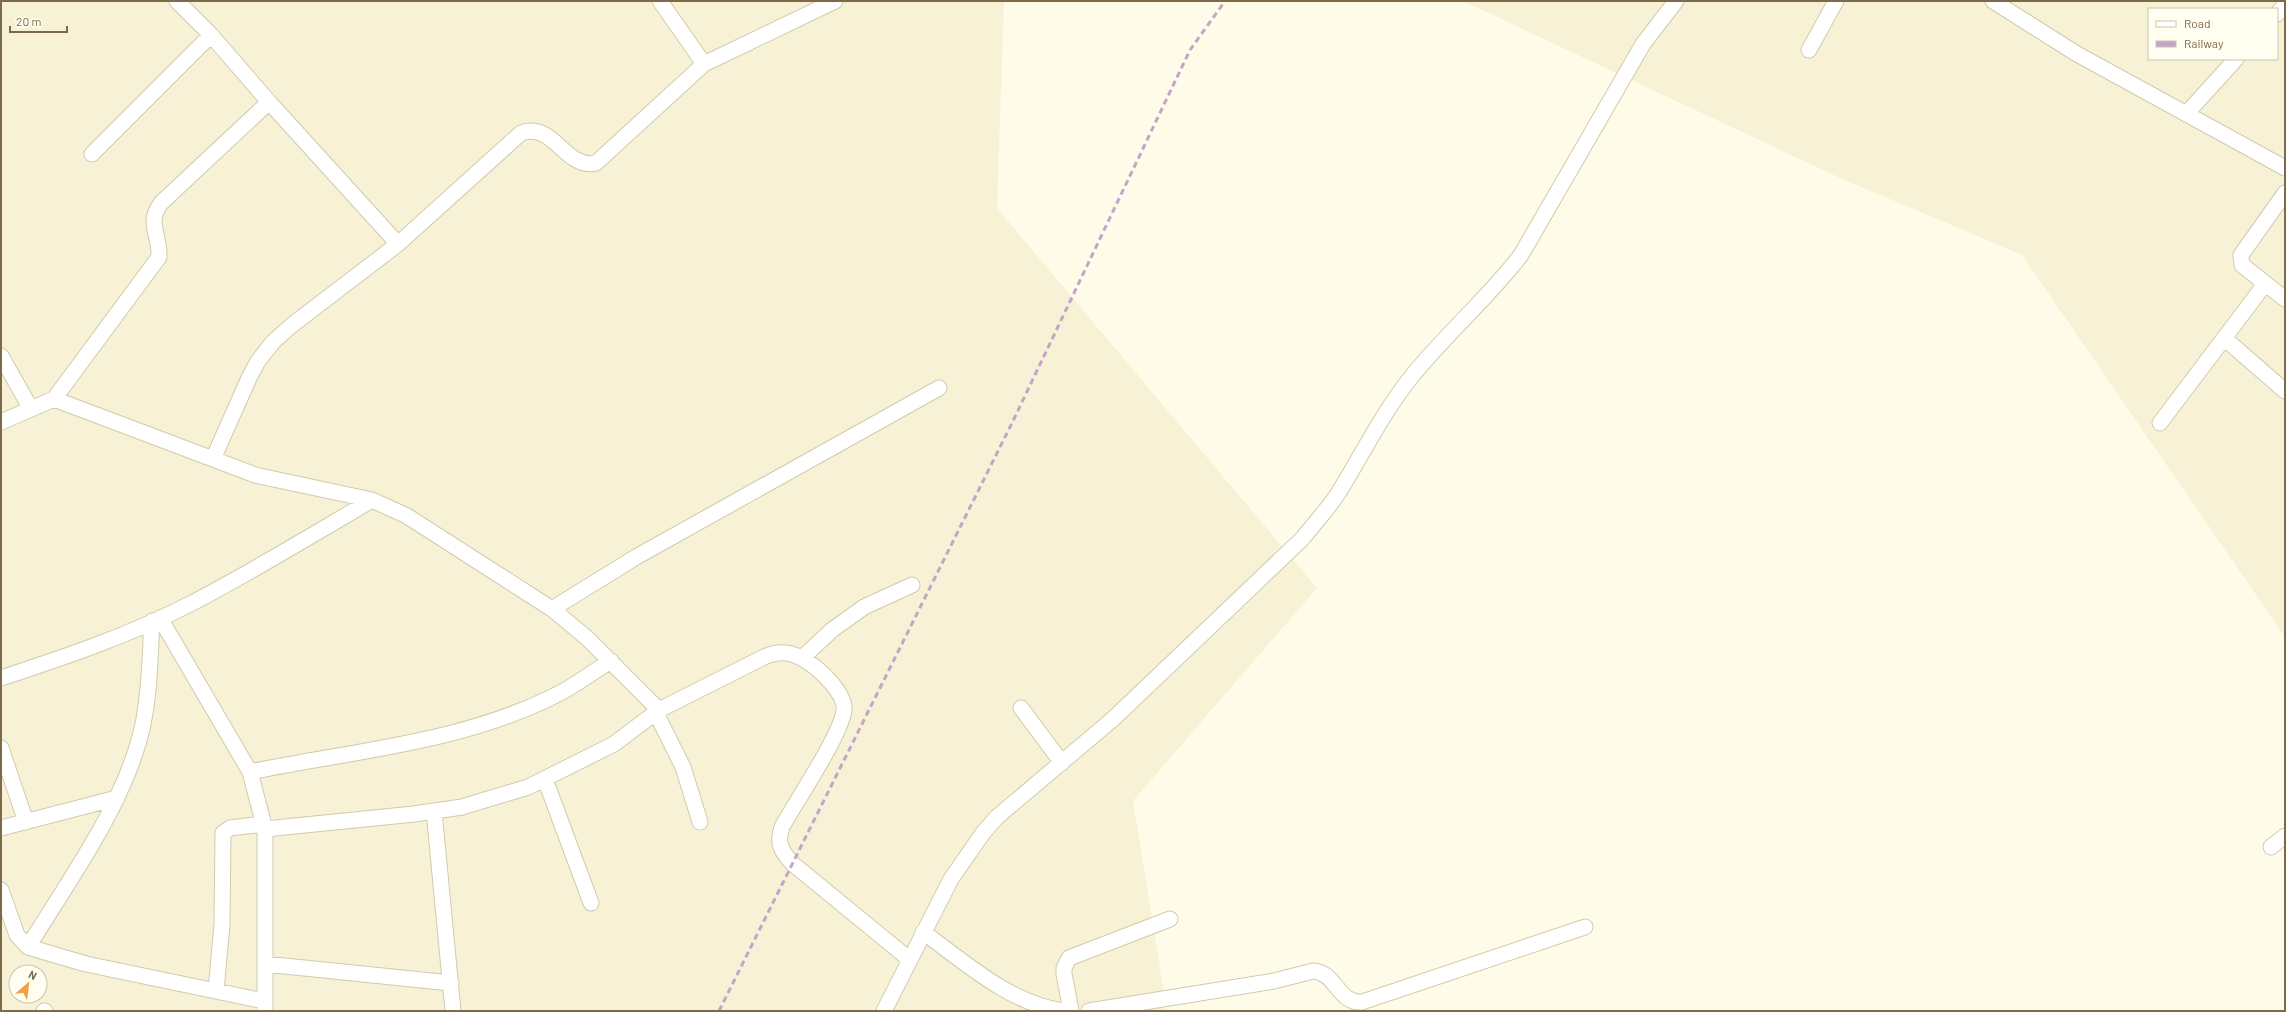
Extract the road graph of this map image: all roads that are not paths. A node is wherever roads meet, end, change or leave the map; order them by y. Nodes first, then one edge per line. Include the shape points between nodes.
1 (177, 1) edge
2 (660, 1) edge
3 (835, 1) edge
4 (1676, 1) edge
5 (1836, 1) edge
6 (1993, 1) edge
7 (2285, 5) edge
8 (2278, 13) edge
9 (211, 35) junction
10 (1809, 50) dead end
11 (2235, 60) edge
12 (704, 64) junction
13 (269, 102) junction
14 (2186, 114) junction
15 (92, 154) dead end
16 (2285, 168) edge
17 (2285, 193) edge
18 (398, 244) junction
19 (2265, 284) junction
20 (2285, 299) edge
21 (2224, 338) junction
22 (1, 356) edge
23 (939, 388) dead end
24 (2285, 391) edge
25 (54, 399) junction
26 (31, 409) junction
27 (1, 422) edge
28 (2160, 422) dead end
29 (214, 459) junction
30 (372, 500) junction
31 (912, 585) dead end
32 (552, 609) junction
33 (156, 620) junction
34 (803, 657) junction
35 (611, 661) junction
36 (1, 678) edge
37 (1021, 708) dead end
38 (657, 711) junction
39 (1, 748) edge
40 (1062, 763) junction
41 (250, 772) junction
42 (545, 779) junction
43 (116, 798) junction
44 (434, 811) junction
45 (26, 822) junction
46 (700, 822) dead end
47 (264, 827) junction
48 (1, 828) edge
49 (2285, 836) edge
50 (2271, 847) dead end
51 (1, 890) edge
52 (591, 903) dead end
53 (1170, 919) dead end
54 (1585, 927) dead end
55 (923, 932) junction
56 (28, 947) junction
57 (909, 959) junction
58 (264, 964) junction
59 (451, 984) junction
60 (216, 991) junction
61 (265, 1006) edge
62 (453, 1011) edge
63 (884, 1011) edge
64 (1063, 1011) edge
65 (1071, 1011) edge
66 (1089, 1011) edge

1 - 9 street
2 - 12 street
3 - 12 street
4 - 40 street via 1643,44 1521,255 1502,280 1411,377 1381,419 1338,493 1302,539 1113,719
5 - 10 street
6 - 14 street via 2077,54
7 - 8 street
9 - 13 street
9 - 15 street
11 - 14 street
12 - 18 street via 596,164 579,162 550,137 536,130 521,133
13 - 18 street
13 - 25 street via 154,212 152,221 159,244 159,256
14 - 16 street
17 - 19 street via 2241,254 2242,265
18 - 29 street via 273,342 249,378
19 - 20 street
19 - 21 street
21 - 24 street
21 - 28 street
22 - 26 street
23 - 32 street via 636,557
25 - 26 street
25 - 29 street
26 - 27 street
29 - 30 street via 255,475
30 - 32 street via 407,516
30 - 33 street via 262,564
31 - 34 street via 864,607 832,630
32 - 35 street
33 - 36 street via 80,653
33 - 41 street
33 - 43 street via 143,724
34 - 38 street via 782,652 773,653
34 - 57 street via 820,671 841,698 844,714 837,733 782,827 779,842 781,850 793,864
35 - 38 street
35 - 41 street via 555,696 488,722 418,742
37 - 40 street
38 - 42 street via 614,744
38 - 46 street via 683,767
39 - 45 street
40 - 55 street via 997,817 983,833 951,879
41 - 47 street
42 - 44 street via 528,787 462,807
42 - 52 street
43 - 45 street
43 - 56 street
44 - 47 street
44 - 59 street
45 - 48 street
47 - 58 street
47 - 60 street via 230,828 223,833 222,924
49 - 50 street
51 - 56 street via 17,936
53 - 65 street via 1069,958 1064,974
54 - 66 street via 1362,1002 1348,1000 1325,975 1313,971 1274,981
55 - 57 street
55 - 64 street via 1010,994 1029,1003
56 - 60 street via 86,964
57 - 63 street
58 - 59 street
58 - 61 street
59 - 62 street
60 - 61 street

